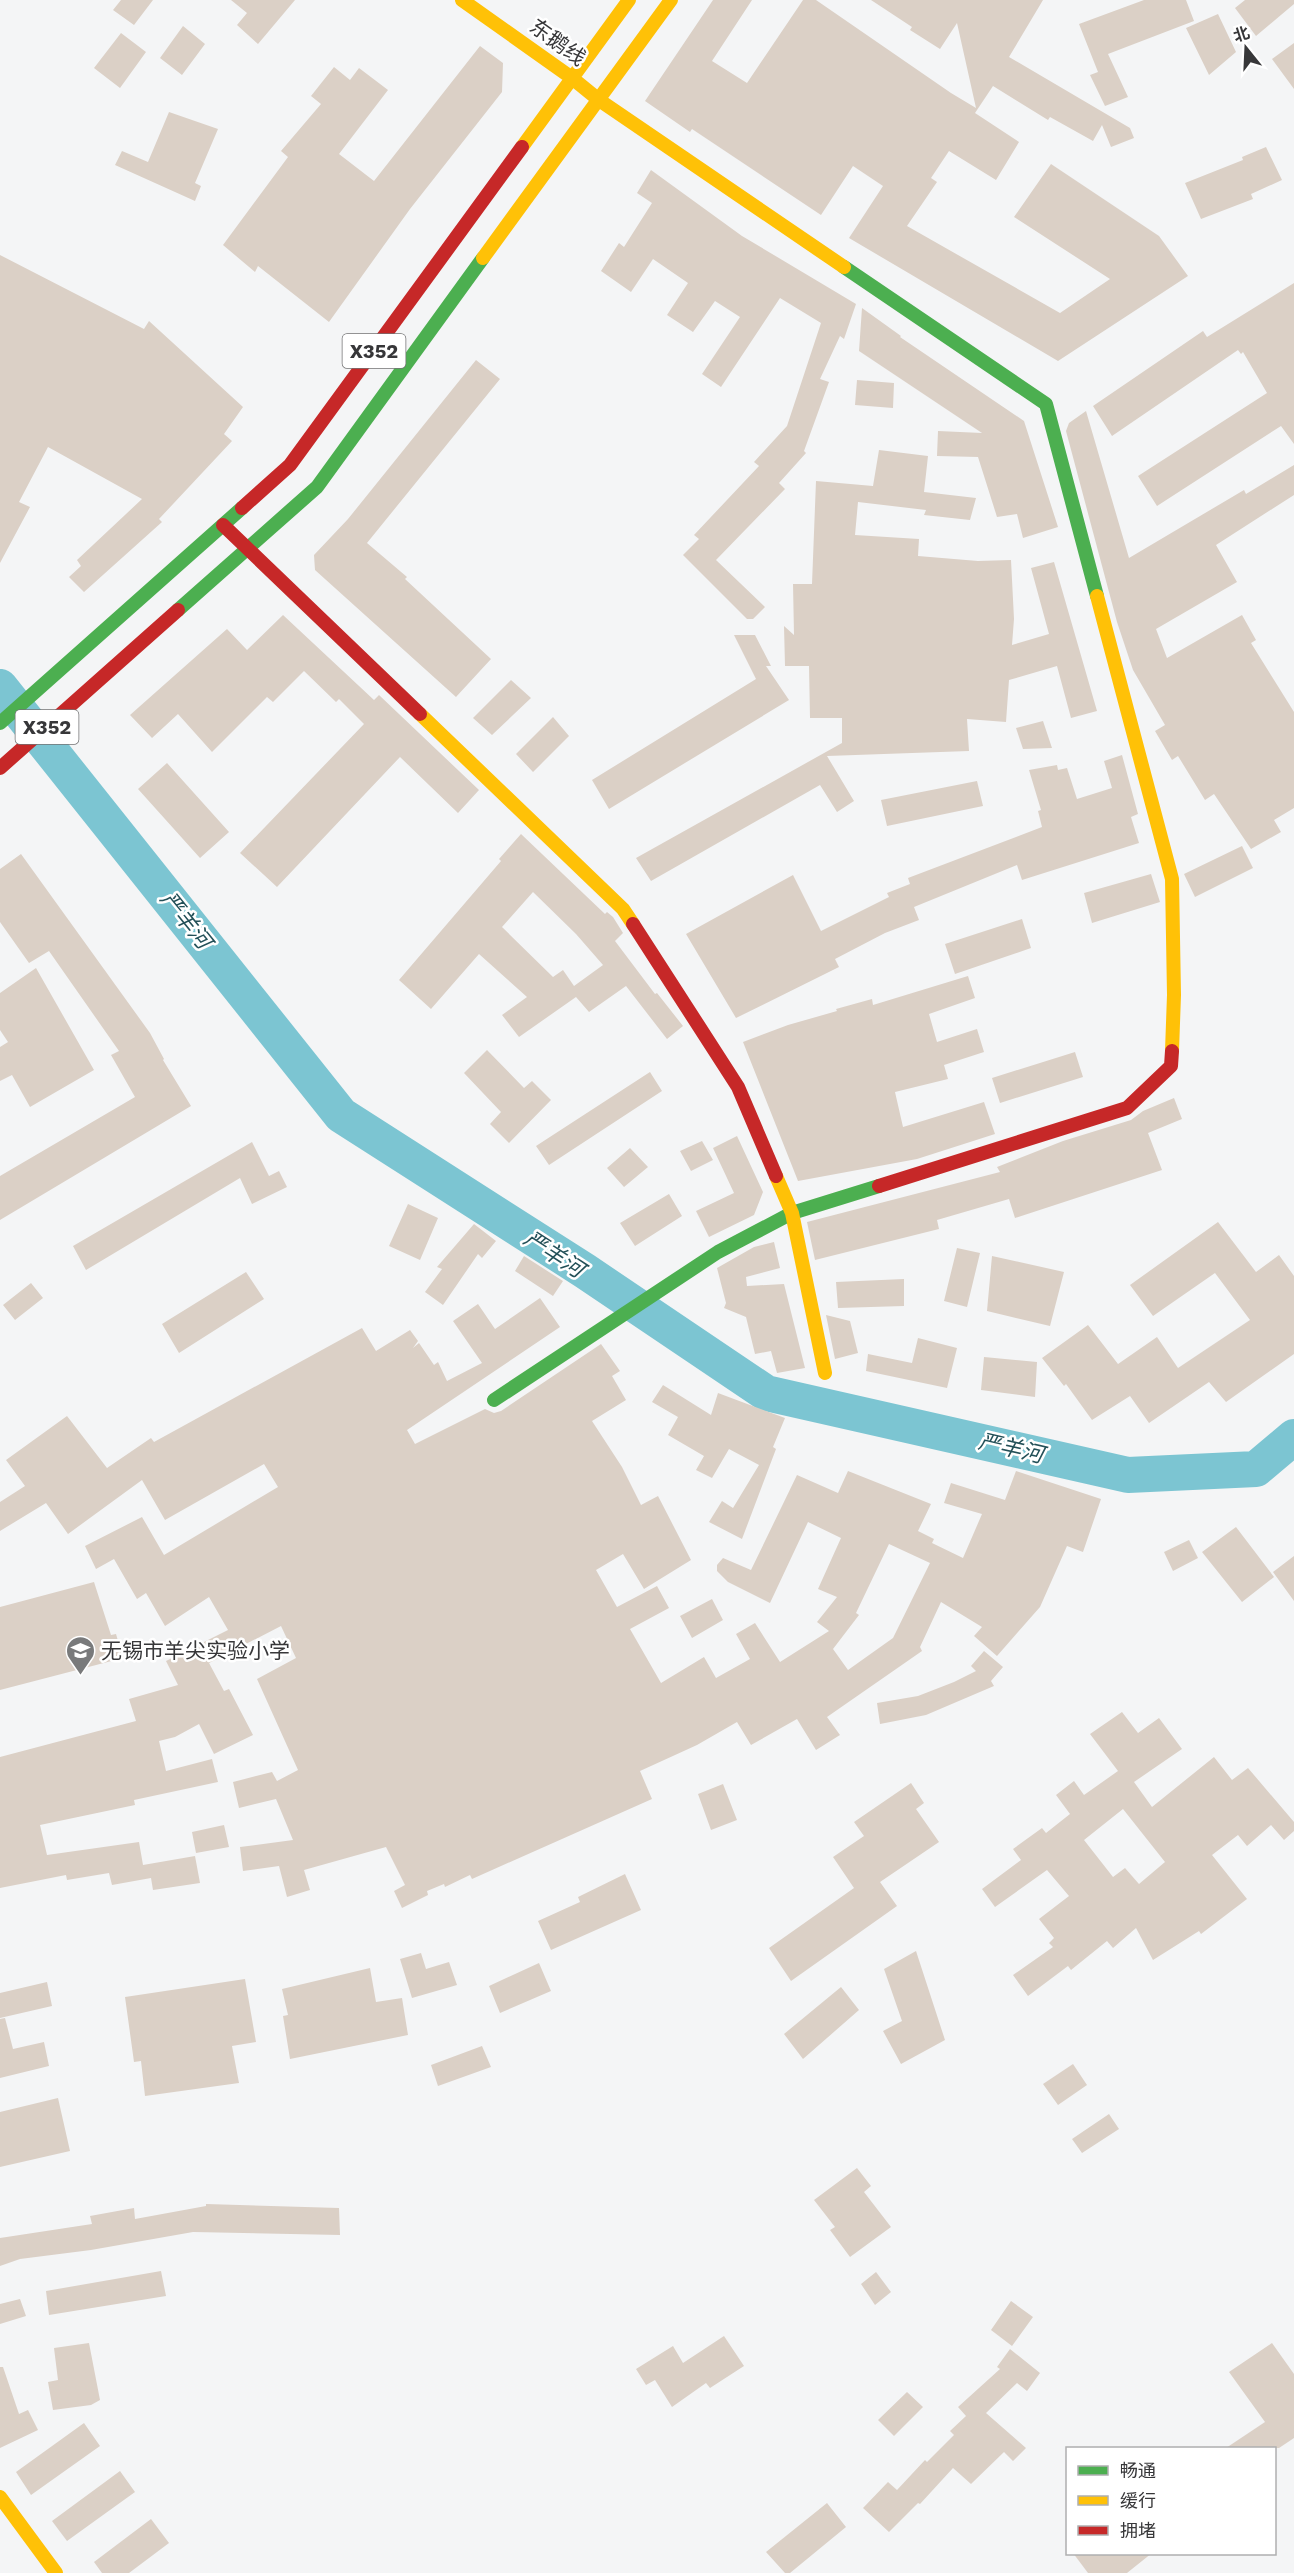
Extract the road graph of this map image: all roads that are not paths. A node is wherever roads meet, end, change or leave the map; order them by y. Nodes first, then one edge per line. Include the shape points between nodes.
1 (462, 0) edge
2 (629, 0) edge
3 (671, 0) edge
4 (572, 78) junction
5 (599, 100) junction
6 (223, 525) junction
7 (248, 548) junction
8 (0, 723) edge
9 (0, 768) edge
10 (792, 1213) junction
11 (825, 1373) dead end
12 (494, 1400) dead end
13 (0, 2497) edge
14 (56, 2573) edge

1 - 4 street, 东鹅线
2 - 4 street, X352
3 - 5 street, X352
4 - 5 street, 东鹅线
4 - 6 street, X352 via 290,465
5 - 7 street, X352 via 317,487
5 - 10 street, 东鹅线 via 1046,404 1172,879 1171,1066 1127,1108
6 - 7 street
6 - 8 street, X352
7 - 9 street, X352
7 - 10 street via 623,909 738,1086
10 - 11 street
10 - 12 street, 东鹅线 via 717,1252
13 - 14 street

